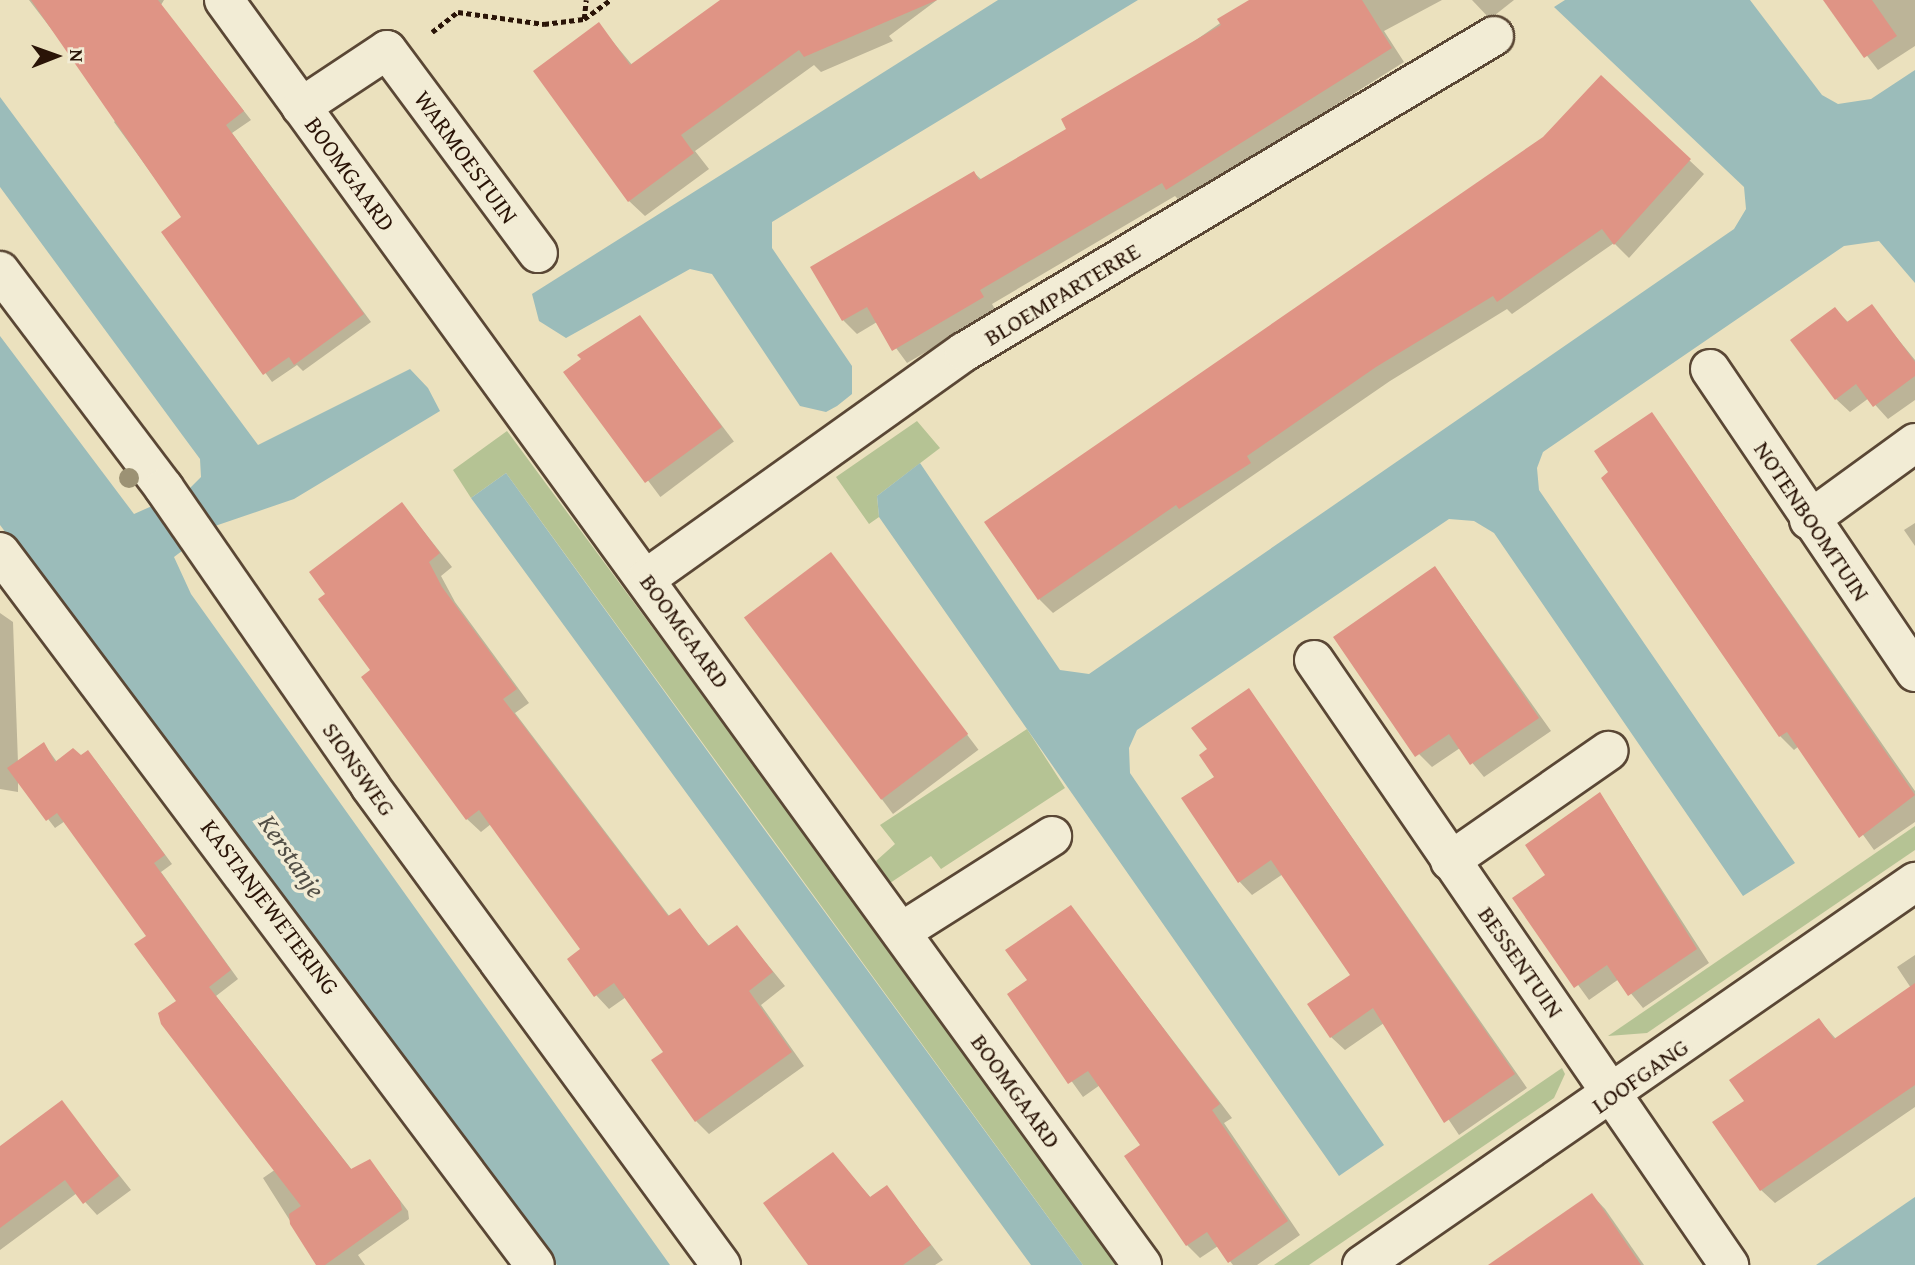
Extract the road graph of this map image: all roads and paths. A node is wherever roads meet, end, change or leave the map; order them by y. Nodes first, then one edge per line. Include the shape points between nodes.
1 (224, 0) edge
2 (586, 0) edge
3 (610, 0) edge
4 (584, 19) junction
5 (1494, 36) dead end
6 (395, 61) junction
7 (301, 107) junction
8 (538, 253) dead end
9 (0, 271) edge
10 (1710, 369) dead end
11 (1915, 443) edge
12 (1809, 520) junction
13 (0, 552) edge
14 (648, 578) junction
15 (1314, 660) dead end
16 (1915, 672) edge
17 (1608, 751) dead end
18 (1052, 836) dead end
19 (1450, 860) junction
20 (1915, 883) edge
21 (901, 932) junction
22 (1615, 1094) junction
23 (535, 1265) edge
24 (721, 1265) edge
25 (1142, 1265) edge
26 (1362, 1265) edge
27 (1729, 1265) edge

1 - 7 street, BOOMGAARD
2 - 4 path
3 - 4 path
4 - 6 path via 544,24 458,12
5 - 14 street, BLOEMPARTERRE via 964,352
6 - 7 street via 387,50
6 - 8 street, WARMOESTUIN
7 - 14 street, BOOMGAARD
9 - 24 street, SIONSWEG via 164,488 370,786
10 - 12 street, NOTENBOOMTUIN
11 - 12 street
12 - 16 street, NOTENBOOMTUIN
13 - 23 street, KASTANJEWETERING
14 - 21 street, BOOMGAARD
15 - 19 street, BESSENTUIN
17 - 19 street
18 - 21 street
19 - 22 street, BESSENTUIN
20 - 22 street, LOOFGANG
21 - 25 street, BOOMGAARD
22 - 26 street, LOOFGANG
22 - 27 street, BESSENTUIN

